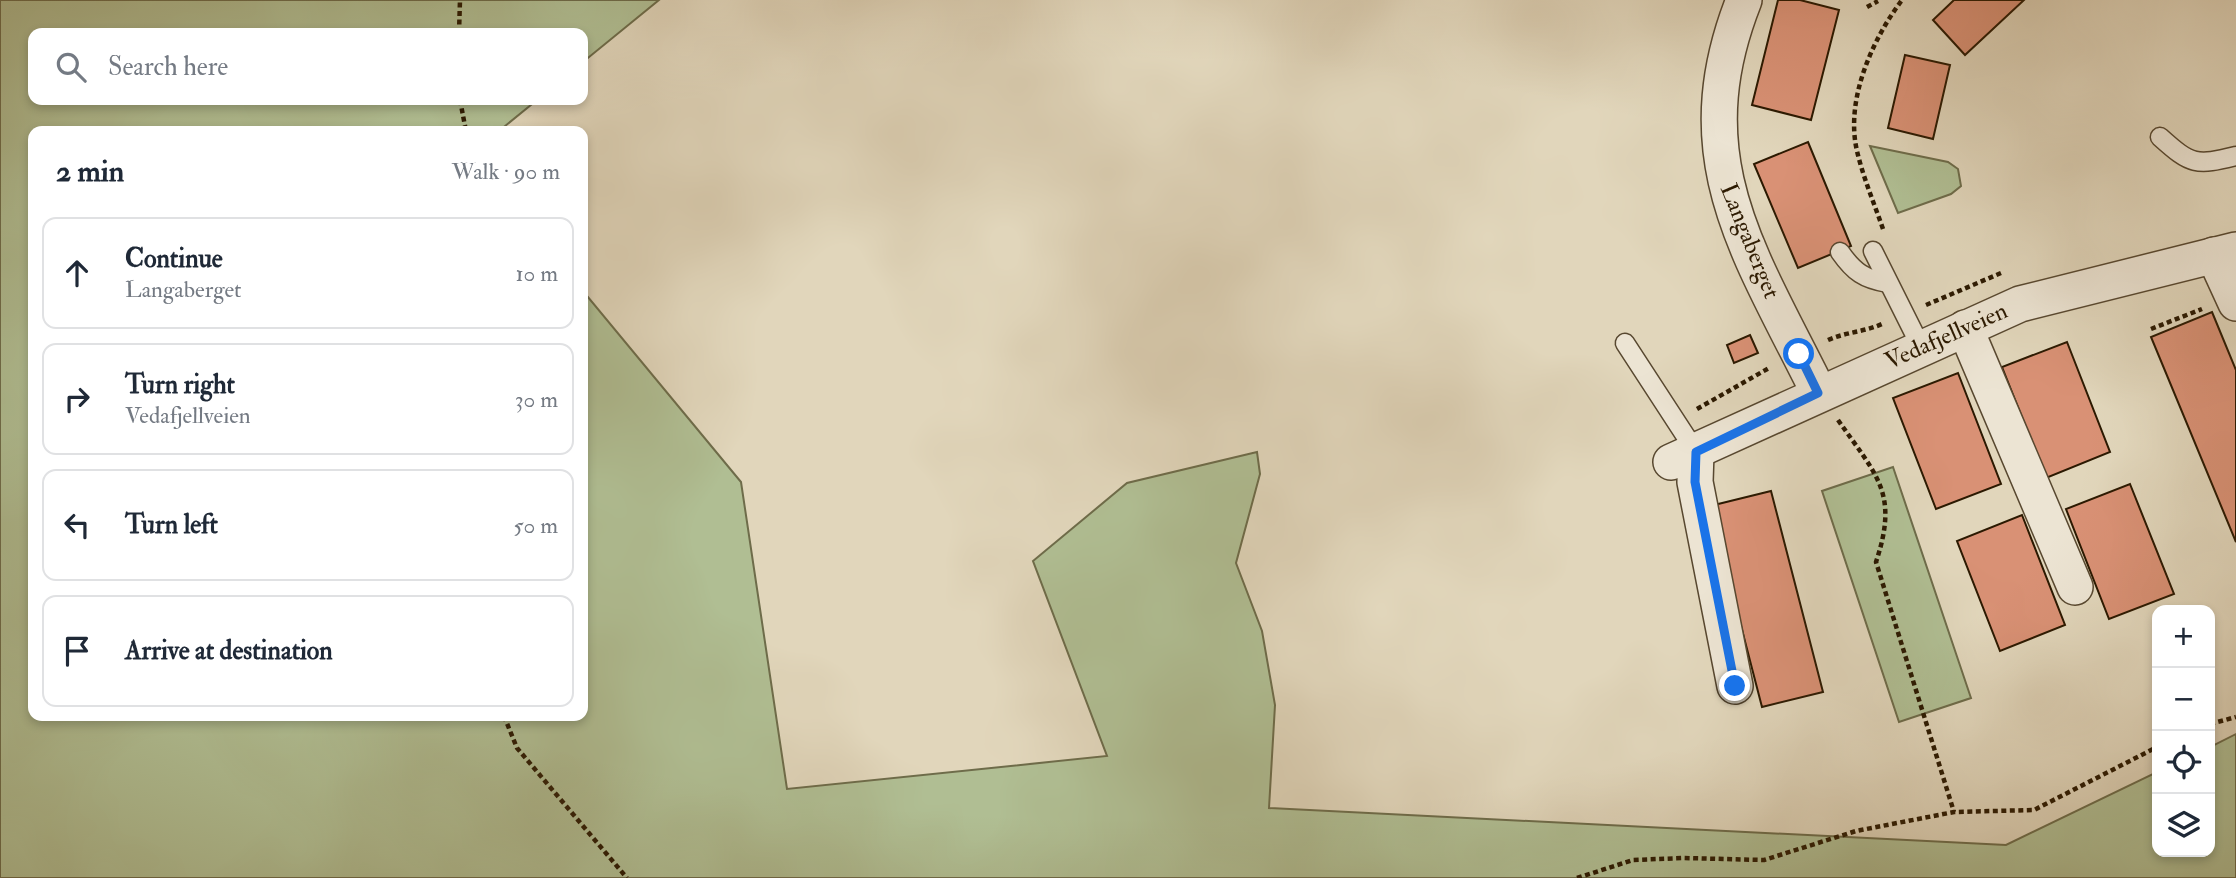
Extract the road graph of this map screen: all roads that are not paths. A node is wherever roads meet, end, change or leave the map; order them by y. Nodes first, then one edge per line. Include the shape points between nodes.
1 (1744, 0) edge
2 (2160, 137) dead end
3 (2236, 156) edge
4 (1872, 251) road end
5 (1840, 252) dead end
6 (2225, 253) edge
7 (1888, 283) junction
8 (2222, 304) edge
9 (1965, 328) junction
10 (1625, 343) dead end
11 (1921, 347) junction
12 (1818, 393) junction
13 (1684, 457) junction
14 (2075, 587) dead end
15 (1735, 686) dead end

1 - 12 street, Langaberget via 1732,30 1718,101 1722,173 1736,220
2 - 3 lane via 2184,159 2197,164
4 - 7 lane
5 - 7 lane via 1854,271
6 - 8 street
6 - 9 street, Vedafjellveien via 2020,304
7 - 11 lane
9 - 11 street, Vedafjellveien
9 - 14 street
10 - 13 lane
11 - 12 street, Vedafjellveien
12 - 13 street, Vedafjellveien
13 - 15 street via 1695,482

